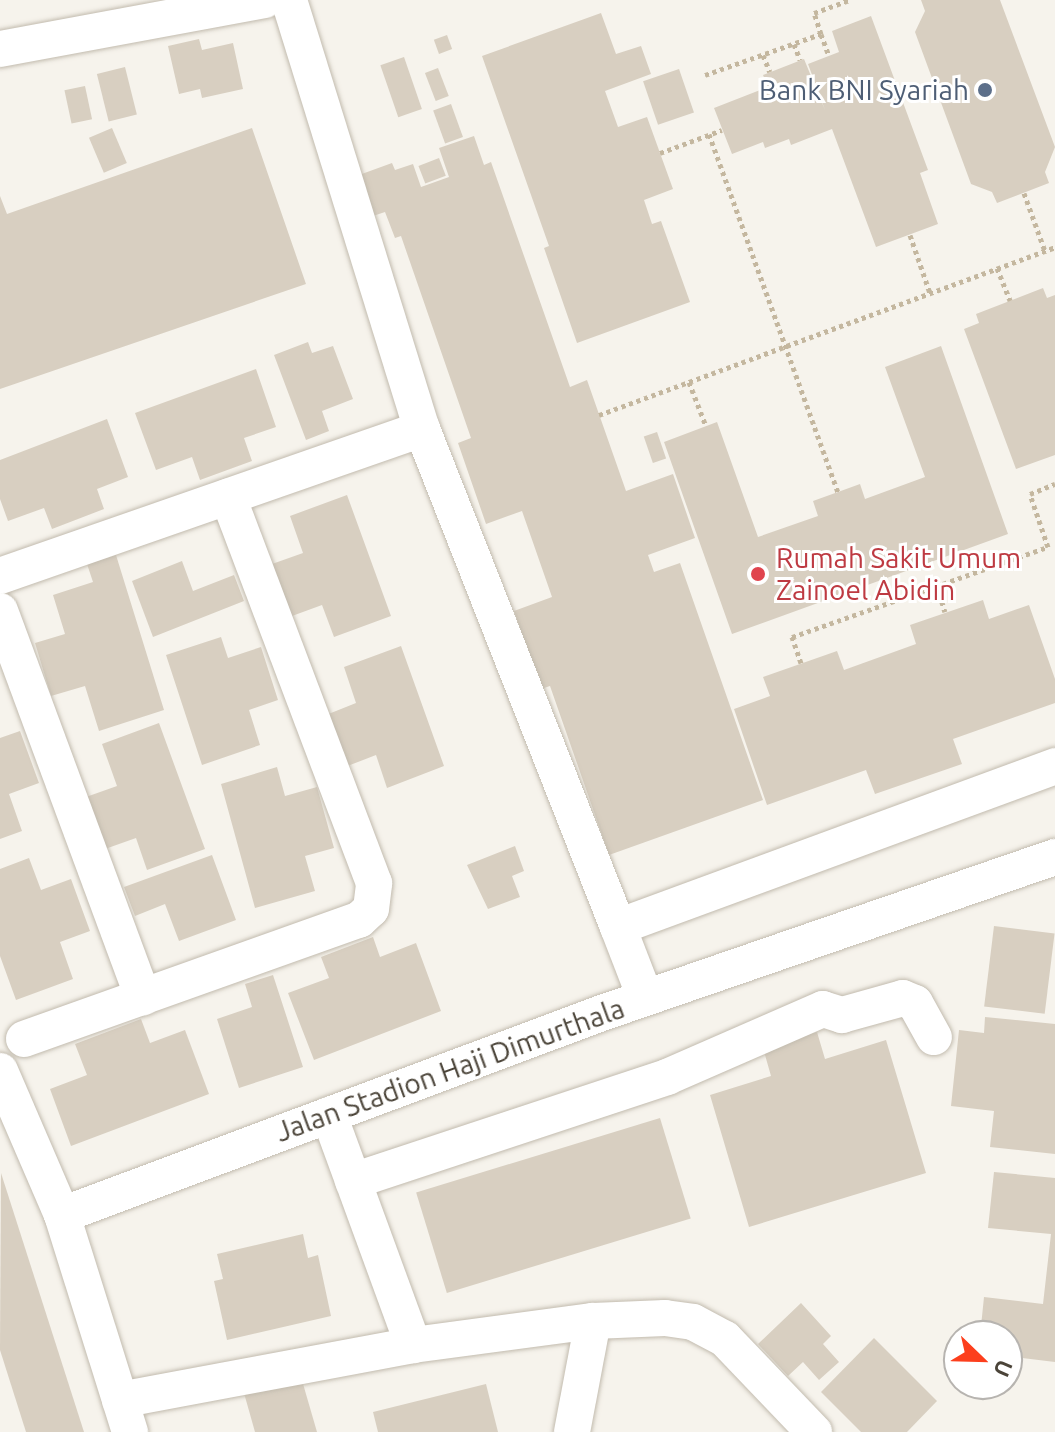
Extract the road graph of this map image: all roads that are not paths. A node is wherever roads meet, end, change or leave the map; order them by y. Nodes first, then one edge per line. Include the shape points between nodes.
1 (264, 0) edge
2 (289, 0) edge
3 (0, 49) edge
4 (422, 429) junction
5 (228, 497) junction
6 (0, 576) edge
7 (0, 611) edge
8 (1055, 766) edge
9 (1055, 857) edge
10 (618, 927) junction
11 (143, 997) junction
12 (645, 997) junction
13 (934, 1037) dead end
14 (24, 1039) dead end
15 (0, 1071) edge
16 (329, 1115) junction
17 (353, 1181) junction
18 (62, 1215) junction
19 (593, 1321) junction
20 (413, 1345) junction
21 (125, 1416) edge
22 (572, 1432) edge
23 (814, 1432) edge

1 - 3 street
2 - 4 street
4 - 5 street
4 - 10 street
5 - 6 street
5 - 11 street via 375,891 371,909 359,920
7 - 11 street
8 - 10 street
9 - 12 street, Jalan Stadion Haji Dimurthala
10 - 12 street
11 - 14 street
12 - 16 street, Jalan Stadion Haji Dimurthala
13 - 17 street via 915,1003 903,998 842,1015 823,1009 667,1077
15 - 18 street
16 - 17 street
16 - 18 street, Jalan Stadion Haji Dimurthala
17 - 20 street
18 - 21 street
19 - 20 street
19 - 22 street
19 - 23 street via 665,1318 714,1332
20 - 21 street

